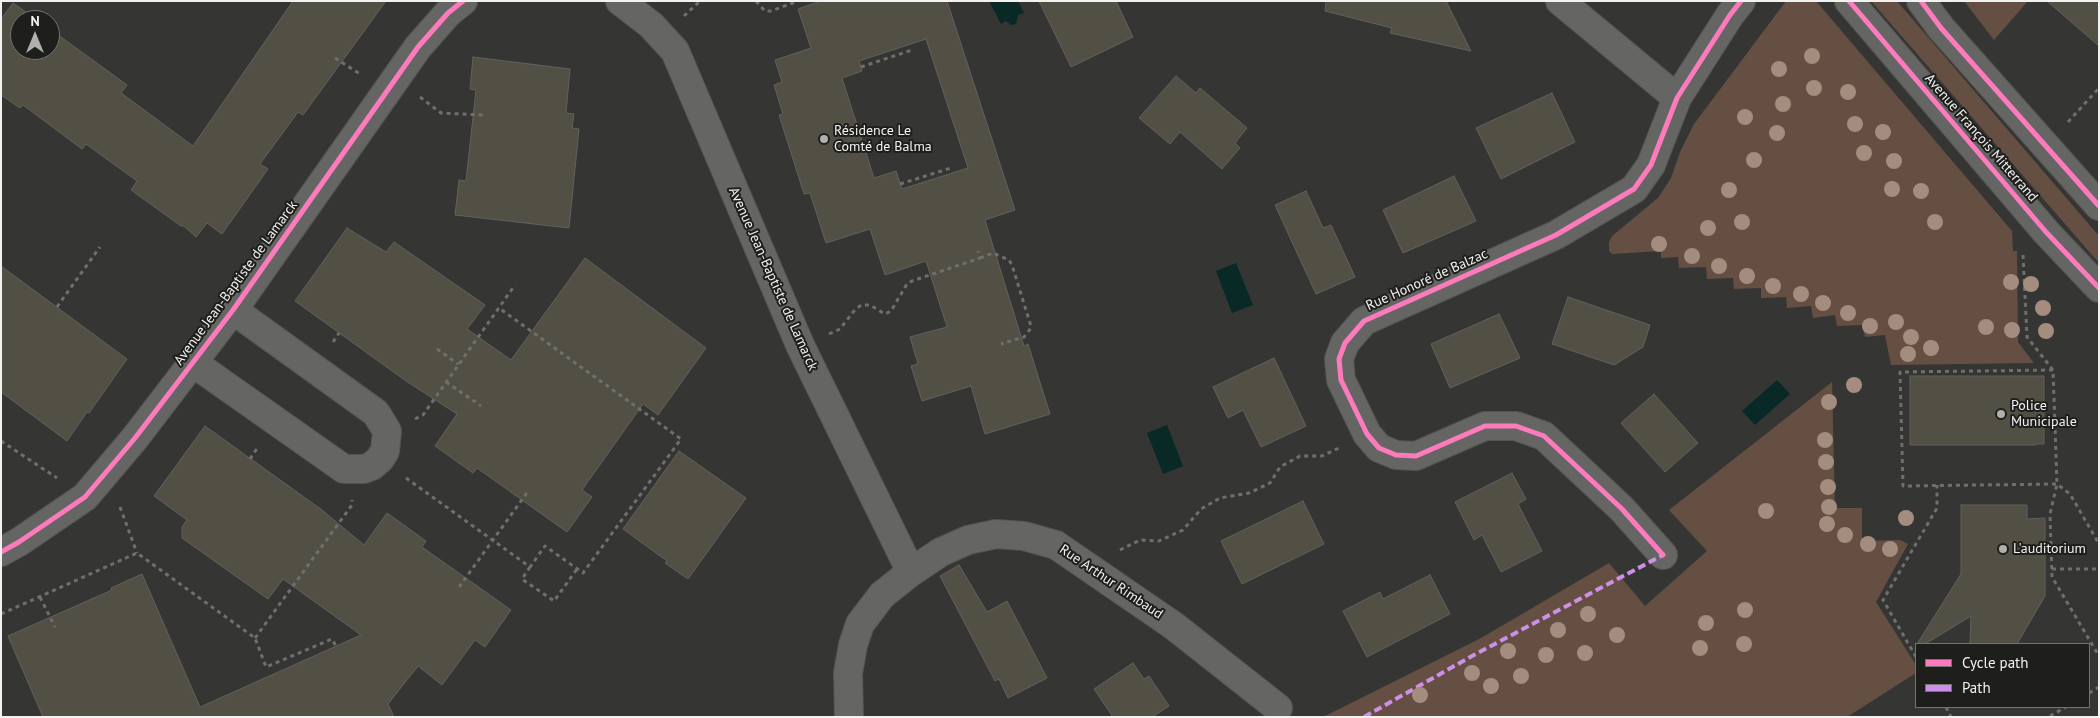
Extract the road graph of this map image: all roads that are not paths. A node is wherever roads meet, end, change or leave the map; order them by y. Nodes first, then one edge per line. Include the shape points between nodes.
1 (463, 1) edge
2 (620, 1) edge
3 (1560, 1) edge
4 (1741, 1) edge
5 (1849, 1) edge
6 (1921, 1) edge
7 (1677, 98) junction
8 (2099, 206) edge
9 (2099, 288) edge
10 (233, 310) junction
11 (192, 362) junction
12 (1, 552) edge
13 (1663, 555) dead end
14 (911, 572) junction
15 (1278, 708) dead end
16 (849, 717) edge

1 - 10 street, Avenue Jean-Baptiste de Lamarck via 418,47
2 - 14 street, Avenue Jean-Baptiste de Lamarck via 652,25 675,51 800,345
3 - 7 street
4 - 7 street, Rue Honoré de Balzac
5 - 9 street, Avenue François Mitterrand
6 - 8 street via 1941,28
7 - 13 street, Rue Honoré de Balzac via 1651,165 1634,189 1556,235 1364,321 1345,343 1339,360 1341,380 1367,434 1379,448 1396,455 1416,456 1485,426 1516,426 1544,436 1622,509
10 - 11 street, Avenue Jean-Baptiste de Lamarck
10 - 11 street, Avenue Jean-Baptiste de Lamarck via 376,414 387,432 385,451 380,459 372,466 344,469
11 - 12 street, Avenue Jean-Baptiste de Lamarck via 135,438 85,497
14 - 15 street, Rue Arthur Rimbaud via 941,552 968,540 996,534 1024,536 1056,545 1174,626
14 - 16 street, Rue Arthur Rimbaud via 882,595 860,624 848,673

